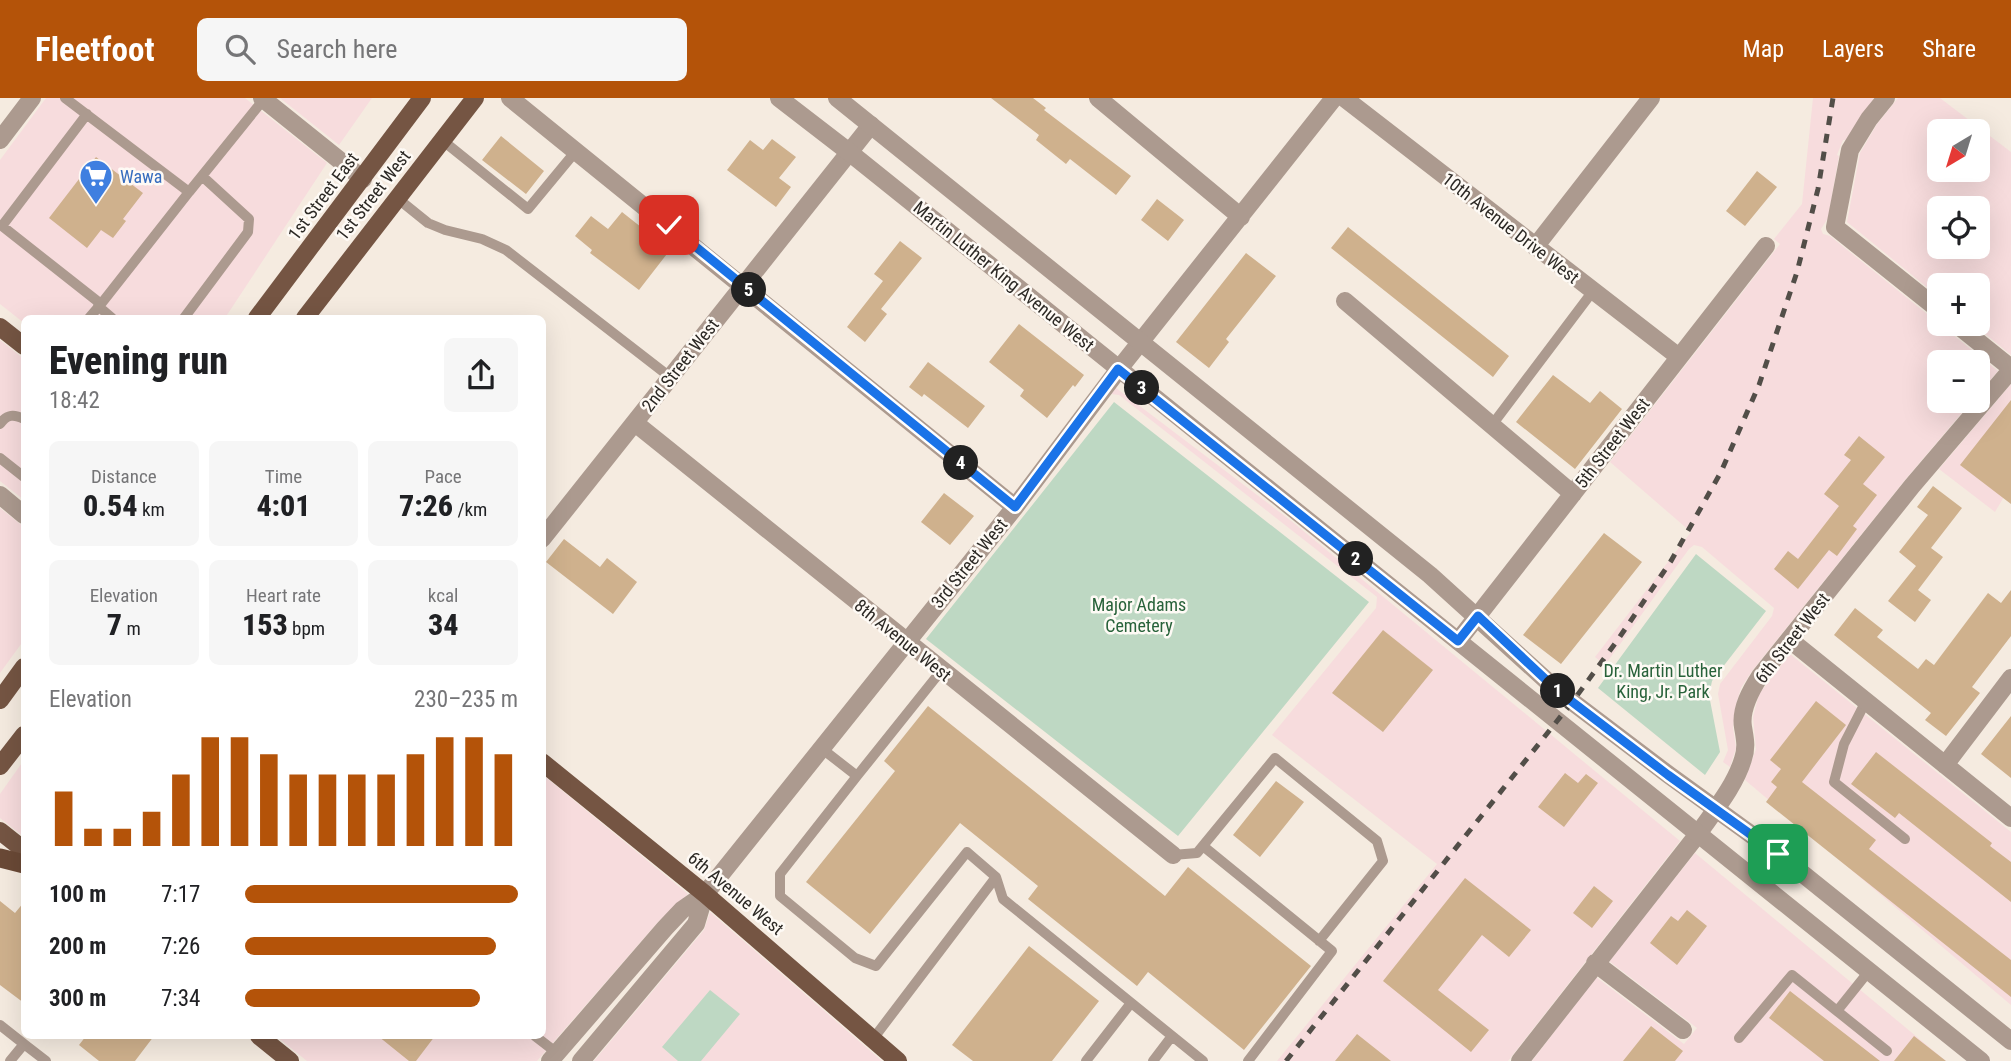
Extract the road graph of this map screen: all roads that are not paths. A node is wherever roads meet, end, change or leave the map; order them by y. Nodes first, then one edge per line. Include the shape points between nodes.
1 (32, 98) edge
2 (65, 98) edge
3 (422, 98) edge
4 (475, 98) edge
5 (510, 98) edge
6 (779, 98) edge
7 (837, 98) edge
8 (1098, 98) edge
9 (1334, 98) edge
10 (1343, 98) edge
11 (1651, 98) edge
12 (1886, 98) edge
13 (263, 99) edge
14 (87, 114) junction
15 (870, 125) junction
16 (0, 140) edge
17 (442, 140) junction
18 (576, 151) junction
19 (849, 152) junction
20 (202, 176) junction
21 (363, 179) junction
22 (189, 192) junction
23 (397, 198) junction
24 (1241, 217) junction
25 (1766, 246) dead end
26 (1535, 247) junction
27 (742, 284) junction
28 (1593, 291) junction
29 (1345, 300) dead end
30 (1927, 300) edge
31 (100, 305) junction
32 (92, 315) edge
33 (109, 315) edge
34 (186, 315) edge
35 (259, 315) edge
36 (307, 315) edge
37 (0, 327) edge
38 (1971, 336) edge
39 (1141, 342) junction
40 (21, 344) edge
41 (1679, 356) junction
42 (1118, 369) junction
43 (2011, 369) edge
44 (670, 377) junction
45 (21, 418) edge
46 (0, 424) edge
47 (635, 424) junction
48 (1492, 425) junction
49 (0, 458) edge
50 (21, 475) edge
51 (1573, 494) junction
52 (0, 495) edge
53 (1015, 507) junction
54 (21, 512) edge
55 (546, 534) edge
56 (1478, 616) junction
57 (1790, 640) junction
58 (1458, 641) junction
59 (906, 643) junction
60 (21, 670) edge
61 (942, 671) junction
62 (2011, 678) edge
63 (3, 688) edge
64 (1866, 701) junction
65 (21, 739) edge
66 (821, 748) junction
67 (546, 765) edge
68 (1945, 765) junction
69 (0, 766) edge
70 (857, 776) junction
71 (1716, 808) junction
72 (2011, 818) edge
73 (0, 831) edge
74 (1698, 834) junction
75 (1905, 839) dead end
76 (1203, 846) junction
77 (21, 848) edge
78 (1173, 855) joint
79 (0, 858) edge
80 (21, 863) edge
81 (996, 877) junction
82 (705, 894) junction
83 (1319, 941) junction
84 (1595, 963) junction
85 (1869, 971) junction
86 (1131, 1003) junction
87 (1837, 1011) junction
88 (0, 1025) edge
89 (1683, 1030) dead end
90 (1172, 1036) junction
91 (1739, 1038) dead end
92 (262, 1039) edge
93 (538, 1039) edge
94 (873, 1039) junction
95 (2011, 1041) edge
96 (24, 1044) junction
97 (1887, 1051) dead end
98 (558, 1058) edge
99 (10, 1061) edge
100 (46, 1061) edge
101 (290, 1061) edge
102 (581, 1061) edge
103 (898, 1061) edge
104 (1086, 1061) edge
105 (1153, 1061) edge
106 (1203, 1061) edge
107 (1248, 1061) edge
108 (1520, 1061) edge
109 (1981, 1061) edge

1 - 16 street
2 - 14 lane
3 - 21 main road, 1st Street East
4 - 17 main road, 1st Street West
5 - 18 street
6 - 19 street, Martin Luther King Avenue West
7 - 15 street, Martin Luther King Avenue West
8 - 24 street
9 - 24 street, 3rd Street West
10 - 26 street, 10th Avenue Drive West
11 - 26 street
12 - 30 street via 1850,150 1835,227
13 - 20 lane
13 - 21 street
14 - 22 lane
14 - 31 lane via 2,226
15 - 19 street, 2nd Street West
15 - 39 street, Martin Luther King Avenue West
17 - 18 lane via 528,209
17 - 23 main road, 1st Street West
18 - 27 street
19 - 27 street, 2nd Street West
19 - 42 street, Martin Luther King Avenue West
20 - 22 lane
20 - 34 lane via 249,219 248,232
21 - 35 main road, 1st Street East
22 - 31 lane
23 - 36 main road, 1st Street West
23 - 44 lane via 428,223 506,250
24 - 39 street, 3rd Street West
25 - 41 street, 5th Street West
26 - 28 street, 10th Avenue Drive West
27 - 44 street, 2nd Street West
27 - 53 street
28 - 41 street, 10th Avenue Drive West
28 - 48 lane
29 - 48 street
31 - 32 lane
31 - 33 lane
37 - 40 main road
38 - 43 street
39 - 42 street, 3rd Street West
39 - 56 street, Martin Luther King Avenue West
41 - 51 street, 5th Street West
42 - 53 street, 3rd Street West
42 - 58 street, Martin Luther King Avenue West
43 - 57 street, 6th Street West
44 - 47 street, 2nd Street West
45 - 46 lane via 5,417
47 - 55 street, 2nd Street West
47 - 59 street, 8th Avenue West
48 - 51 street
49 - 50 lane
51 - 56 street, 5th Street West
52 - 54 street
53 - 59 street, 3rd Street West
56 - 58 street, 5th Street West
56 - 71 street, Martin Luther King Avenue West via 1558,691
57 - 64 street
57 - 71 street, 6th Street West via 1751,690 1743,718 1744,759
58 - 74 street, Martin Luther King Avenue West
59 - 61 street, 8th Avenue West
59 - 66 street, 3rd Street West
60 - 63 main road
61 - 70 lane
61 - 78 street, 8th Avenue West
62 - 68 street
64 - 68 street
64 - 75 lane via 1844,744 1834,782
65 - 69 main road
66 - 70 lane
66 - 82 street, 3rd Street West
67 - 82 main road, 6th Avenue West
68 - 72 street
70 - 81 lane via 780,874 780,896 855,958 876,966 967,852
71 - 74 street, 6th Street West
71 - 95 street, Martin Luther King Avenue West
73 - 77 main road
74 - 84 street, 6th Street West
74 - 85 street, Martin Luther King Avenue West
76 - 78 lane via 1197,853
76 - 83 lane
76 - 83 lane via 1275,758 1377,841 1383,861
79 - 80 highway
81 - 86 lane via 1003,899
81 - 94 lane
82 - 94 main road, 6th Avenue West
82 - 98 street, 3rd Street West via 682,910
82 - 102 street, 3rd Street West via 696,924
83 - 107 lane via 1332,951
84 - 89 street
84 - 108 street, 6th Street West
85 - 87 lane
85 - 109 street, Martin Luther King Avenue West
86 - 90 lane
86 - 104 lane
87 - 91 lane via 1792,975
87 - 97 lane
88 - 96 lane
90 - 105 lane
90 - 106 lane
92 - 101 main road
93 - 98 lane
94 - 103 main road, 6th Avenue West
96 - 99 lane
96 - 100 lane

